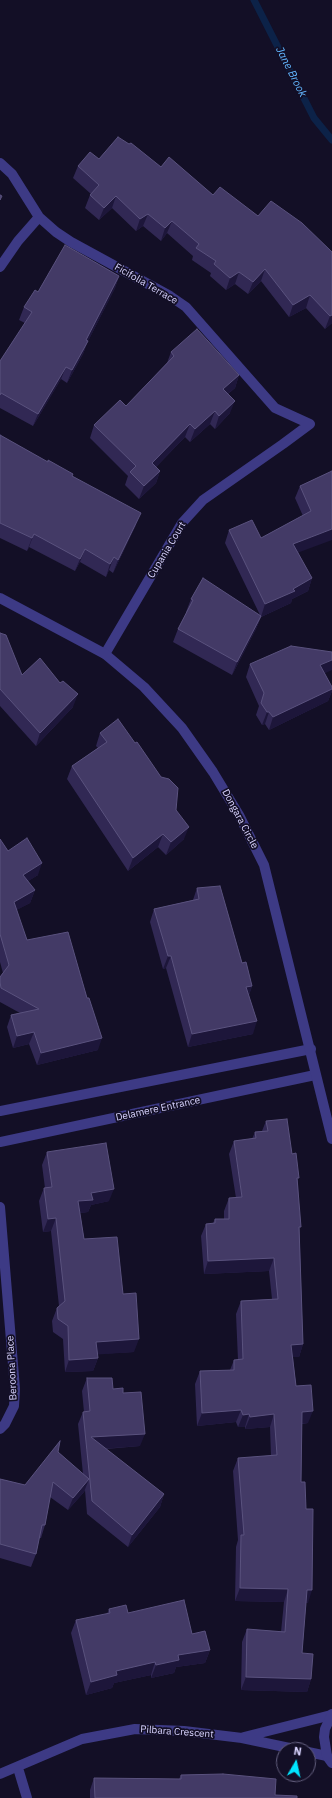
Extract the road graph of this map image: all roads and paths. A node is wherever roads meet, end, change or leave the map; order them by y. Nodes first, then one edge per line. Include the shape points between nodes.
1 (0, 163) edge
2 (39, 217) junction
3 (0, 267) edge
4 (310, 424) joint
5 (0, 598) edge
6 (105, 654) junction
7 (311, 1049) junction
8 (315, 1075) junction
9 (0, 1111) edge
10 (332, 1139) edge
11 (0, 1142) edge
12 (0, 1207) edge
13 (0, 1429) edge
14 (332, 1715) edge
15 (242, 1738) junction
16 (276, 1745) edge
17 (316, 1755) edge
18 (330, 1759) edge
19 (18, 1768) junction
20 (0, 1774) edge
21 (27, 1798) edge

1 - 2 street, Ficifolia Terrace via 12,174
2 - 3 street
2 - 4 street, Ficifolia Terrace via 71,242 186,307 275,408
4 - 6 street, Cupania Court via 203,500 182,523
5 - 6 street, Dongara Circle
6 - 7 street, Dongara Circle via 144,687 182,728 240,815 264,865
7 - 8 street, Dongara Circle
7 - 9 street
8 - 10 street, Dongara Circle
8 - 11 street, Delamere Entrance
12 - 13 street, Beroona Place via 15,1389 14,1406
14 - 15 street, Pilbara Crescent
14 - 18 street via 324,1736
15 - 16 street, Pilbara Crescent
15 - 19 street, Pilbara Crescent via 184,1731 135,1729 82,1739
17 - 18 street
19 - 20 street, Pilbara Crescent
19 - 21 street

